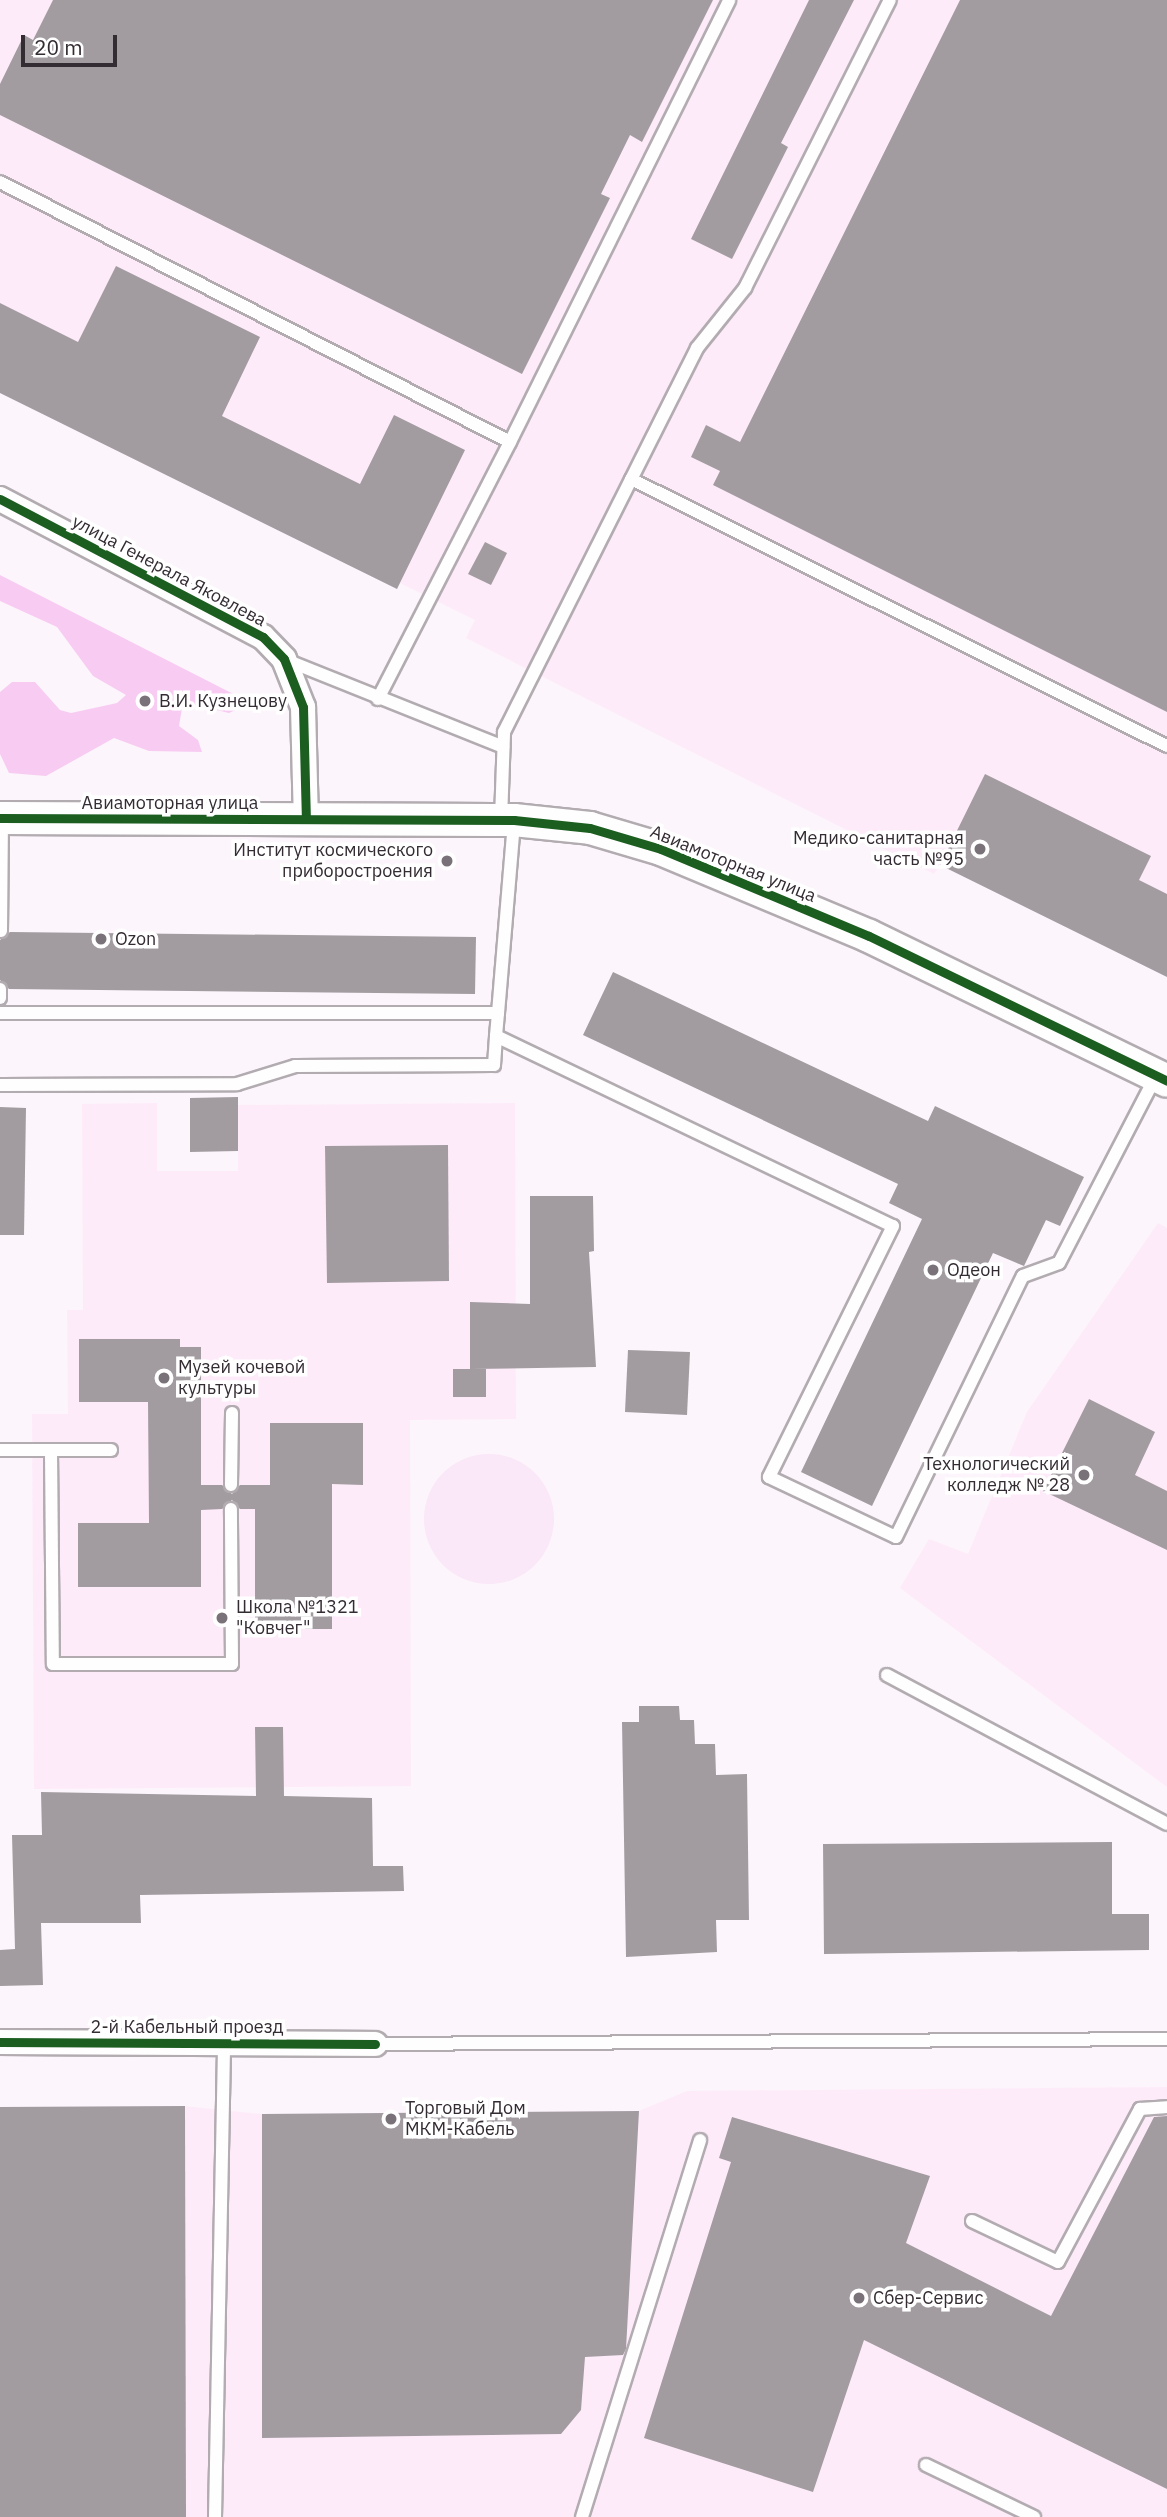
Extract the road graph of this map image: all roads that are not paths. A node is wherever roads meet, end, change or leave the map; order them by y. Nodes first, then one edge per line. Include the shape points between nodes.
1 (729, 0) edge
2 (890, 0) edge
3 (0, 182) edge
4 (510, 442) junction
5 (631, 479) junction
6 (0, 499) edge
7 (284, 659) junction
8 (378, 699) junction
9 (503, 747) junction
10 (1167, 747) edge
11 (1, 818) edge
12 (306, 819) junction
13 (508, 820) junction
14 (1, 932) edge
15 (0, 989) edge
16 (0, 998) edge
17 (0, 1013) edge
18 (498, 1013) junction
19 (496, 1036) junction
20 (1161, 1078) edge
21 (0, 1085) edge
22 (232, 1413) dead end
23 (0, 1450) edge
24 (51, 1450) junction
25 (111, 1450) dead end
26 (231, 1485) dead end
27 (231, 1509) dead end
28 (887, 1675) dead end
29 (1167, 1824) edge
30 (1167, 2039) edge
31 (0, 2042) edge
32 (224, 2043) junction
33 (375, 2044) joint
34 (1167, 2106) edge
35 (700, 2140) dead end
36 (972, 2221) dead end
37 (926, 2465) dead end
38 (215, 2517) edge
39 (582, 2517) edge
40 (1034, 2517) edge

1 - 4 lane
2 - 5 lane via 745,288 696,348
3 - 4 lane
4 - 8 lane
5 - 9 lane via 503,732
5 - 10 lane
6 - 7 street, улица Генерала Яковлева via 263,637
7 - 8 lane
7 - 12 street, улица Генерала Яковлева via 303,707
8 - 9 lane
9 - 13 lane
11 - 12 street, Авиамоторная улица
11 - 14 lane
12 - 13 street, Авиамоторная улица
13 - 18 lane
13 - 20 street, Авиамоторная улица via 590,828 661,849 869,936
15 - 16 lane
17 - 18 lane
18 - 19 lane
19 - 20 lane via 893,1226 769,1477 896,1537 1023,1276 1059,1263
19 - 21 lane via 494,1065 295,1066 237,1084
22 - 26 lane
23 - 24 lane
24 - 25 lane
24 - 27 lane via 52,1664 232,1664
28 - 29 lane
30 - 33 lane
31 - 32 street, 2-й Кабельный проезд
32 - 33 street, 2-й Кабельный проезд
32 - 38 lane
34 - 36 lane via 1140,2109 1058,2262
35 - 39 lane
37 - 40 lane

